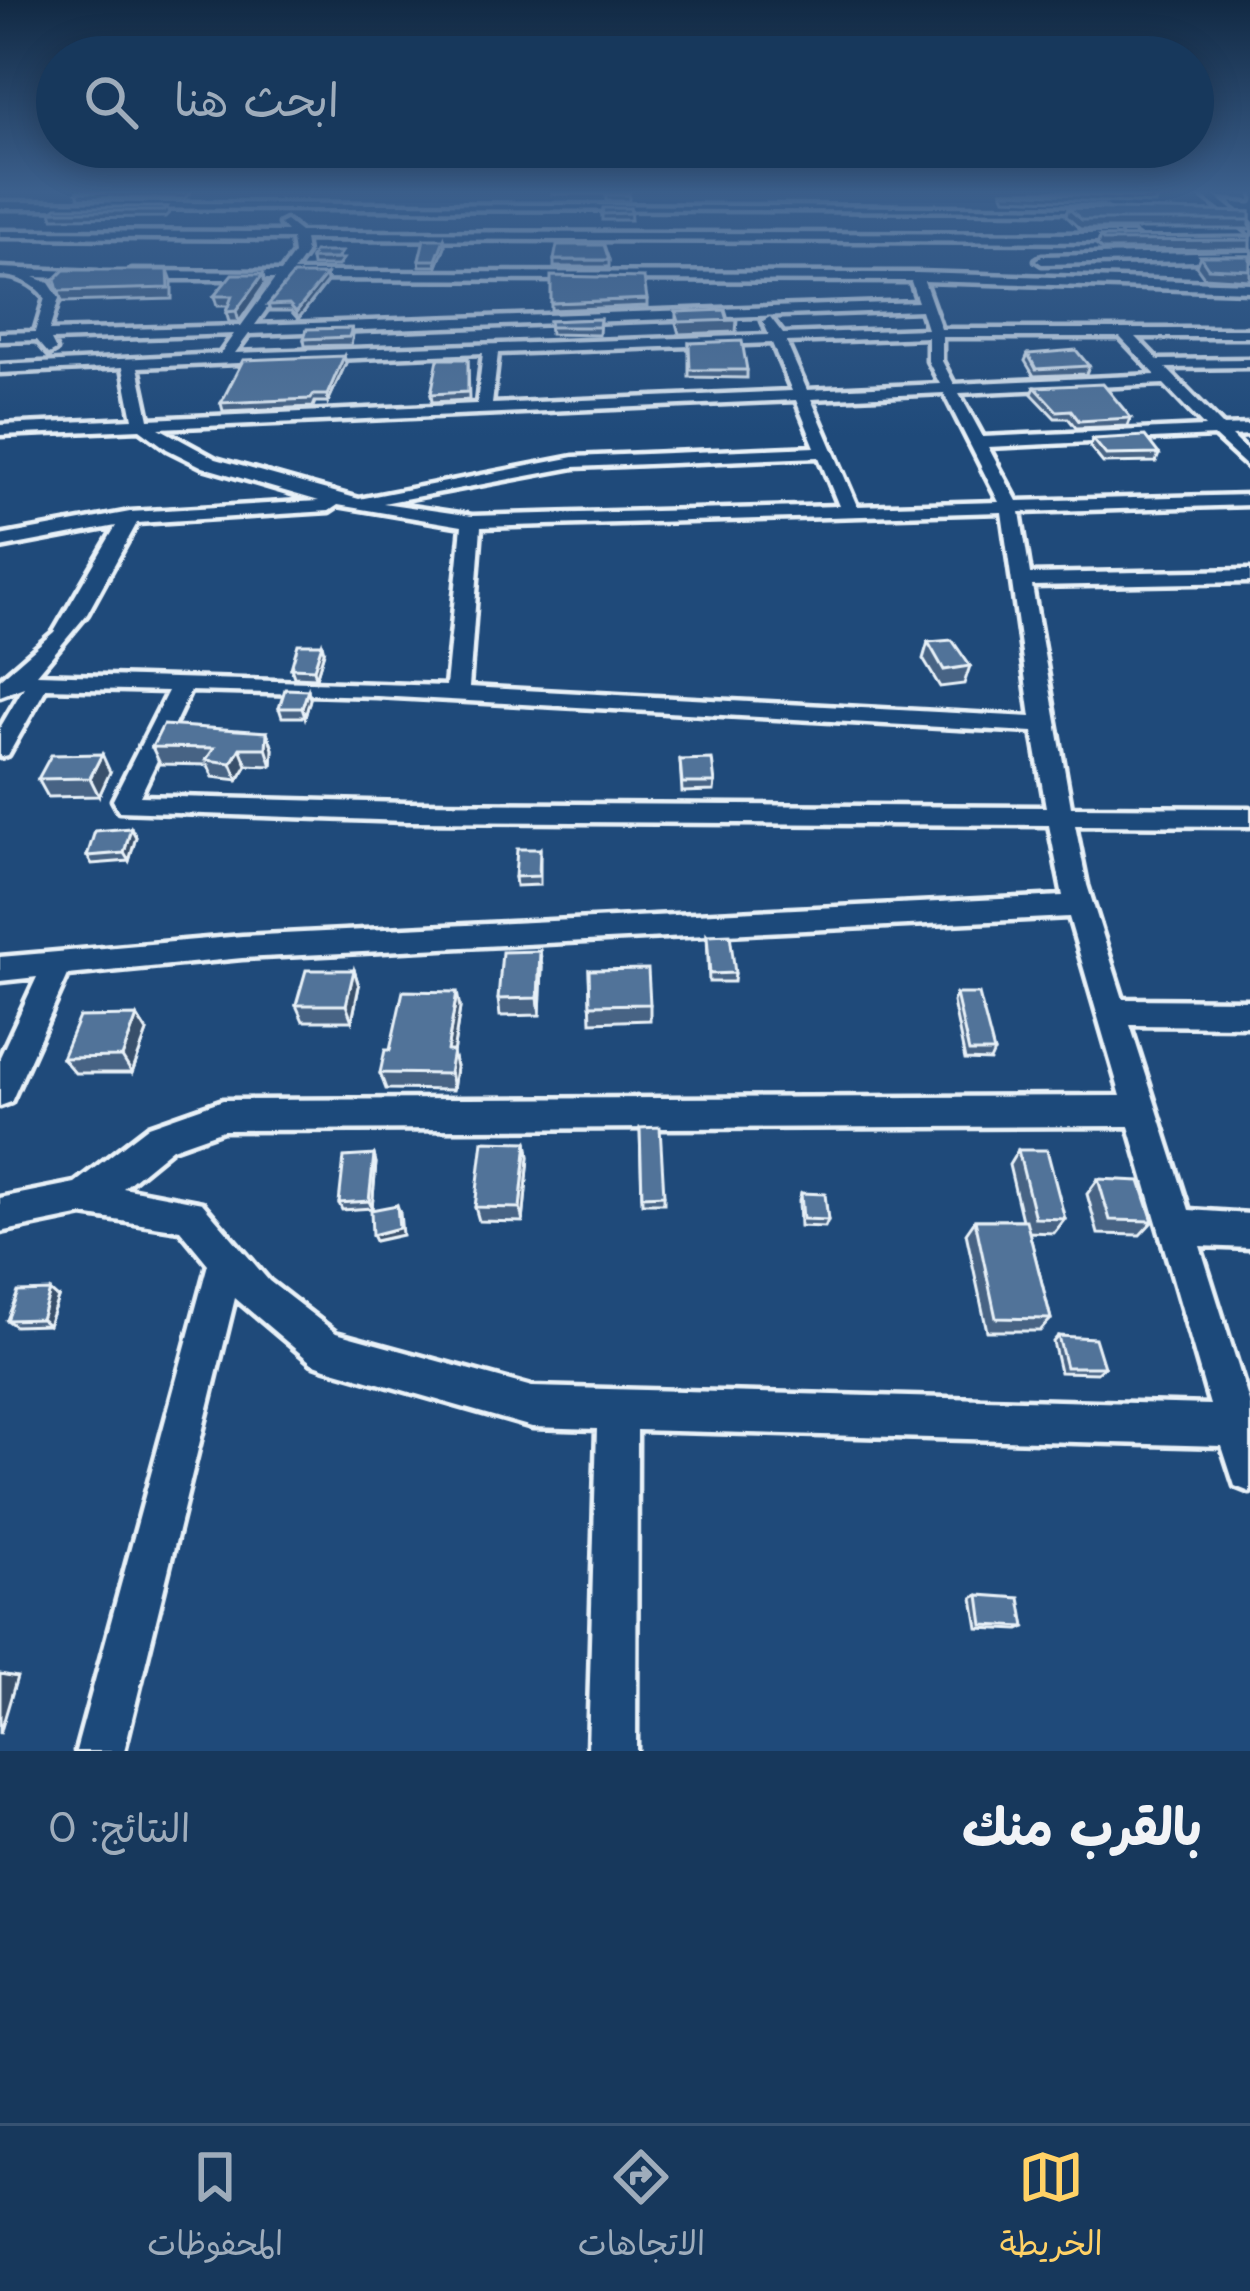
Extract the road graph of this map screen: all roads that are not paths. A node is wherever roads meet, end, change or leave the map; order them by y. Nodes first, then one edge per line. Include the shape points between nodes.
1 (6, 273) edge
2 (286, 273) edge
3 (544, 273) edge
4 (783, 273) edge
5 (1052, 273) edge
6 (18, 274) junction
7 (284, 276) junction
8 (544, 277) junction
9 (756, 277) junction
10 (784, 278) junction
11 (916, 278) junction
12 (1062, 285) junction
13 (44, 286) junction
14 (1226, 287) junction
15 (1250, 287) edge
16 (0, 288) edge
17 (1238, 301) dead end
18 (926, 306) junction
19 (765, 309) junction
20 (537, 319) junction
21 (250, 328) junction
22 (935, 333) junction
23 (1124, 333) junction
24 (1250, 333) edge
25 (41, 335) junction
26 (0, 337) edge
27 (777, 338) junction
28 (533, 346) junction
29 (491, 347) junction
30 (224, 358) junction
31 (1250, 363) edge
32 (1155, 364) junction
33 (130, 365) junction
34 (81, 366) junction
35 (0, 369) edge
36 (1169, 379) junction
37 (950, 387) junction
38 (800, 393) junction
39 (484, 407) junction
40 (142, 424) junction
41 (9, 430) edge
42 (1250, 430) edge
43 (1220, 431) junction
44 (979, 442) junction
45 (0, 452) edge
46 (826, 452) junction
47 (1250, 464) edge
48 (1250, 500) edge
49 (346, 505) junction
50 (1010, 505) junction
51 (850, 510) junction
52 (130, 518) junction
53 (472, 522) junction
54 (0, 542) edge
55 (1250, 576) edge
56 (1021, 580) junction
57 (19, 683) edge
58 (183, 683) junction
59 (457, 693) junction
60 (1044, 725) junction
61 (0, 749) edge
62 (1061, 818) junction
63 (1250, 818) edge
64 (1080, 906) junction
65 (58, 963) junction
66 (0, 969) edge
67 (1111, 1012) junction
68 (1250, 1013) edge
69 (0, 1092) edge
70 (1141, 1111) junction
71 (83, 1198) junction
72 (0, 1215) edge
73 (1176, 1227) junction
74 (1250, 1232) edge
75 (226, 1259) junction
76 (617, 1409) junction
77 (1236, 1426) junction
78 (1250, 1471) edge
79 (100, 1751) edge
80 (611, 1751) edge

1 - 6 street
2 - 7 street
3 - 8 street
4 - 10 street
5 - 12 street
6 - 7 street
6 - 13 street
7 - 8 street
7 - 21 street
8 - 9 street
8 - 20 street
9 - 10 street
9 - 19 street
10 - 11 street
11 - 12 street
11 - 18 street
12 - 14 street
13 - 16 street
13 - 25 street via 52,298
14 - 15 street
14 - 17 street
18 - 19 street
18 - 22 street
19 - 20 street
19 - 27 street
20 - 21 street
20 - 28 street
21 - 25 street
21 - 30 street
22 - 23 street
22 - 27 street
22 - 37 street via 935,361
23 - 24 street
23 - 32 street
25 - 26 street
25 - 34 street via 51,352
27 - 28 street
27 - 38 street
28 - 29 street
29 - 30 street
29 - 39 street
30 - 33 street
31 - 32 street
32 - 36 street
33 - 34 street
33 - 40 street
34 - 35 street
36 - 37 street
36 - 43 street
37 - 38 street
37 - 44 street
38 - 39 street
38 - 46 street
39 - 40 street
40 - 41 street
40 - 49 street via 233,470
41 - 45 street
42 - 43 street
43 - 44 street
43 - 47 street
44 - 50 street
46 - 49 street via 574,462
46 - 51 street
48 - 50 street
49 - 52 street
49 - 53 street
50 - 51 street
50 - 56 street
51 - 53 street
52 - 54 street
52 - 57 street via 61,641
53 - 59 street
55 - 56 street
56 - 60 street
57 - 58 street
57 - 61 street
58 - 59 street
58 - 62 street via 128,805
59 - 60 street
60 - 62 street
62 - 63 street
62 - 64 street
64 - 65 street
64 - 67 street
65 - 66 street
65 - 69 street
67 - 68 street
67 - 70 street
70 - 71 street via 223,1115 161,1137
70 - 73 street
71 - 72 street
71 - 75 street via 190,1215
73 - 74 street
73 - 77 street
75 - 76 street via 326,1349 532,1407
75 - 79 street
76 - 77 street
76 - 80 street
77 - 78 street

